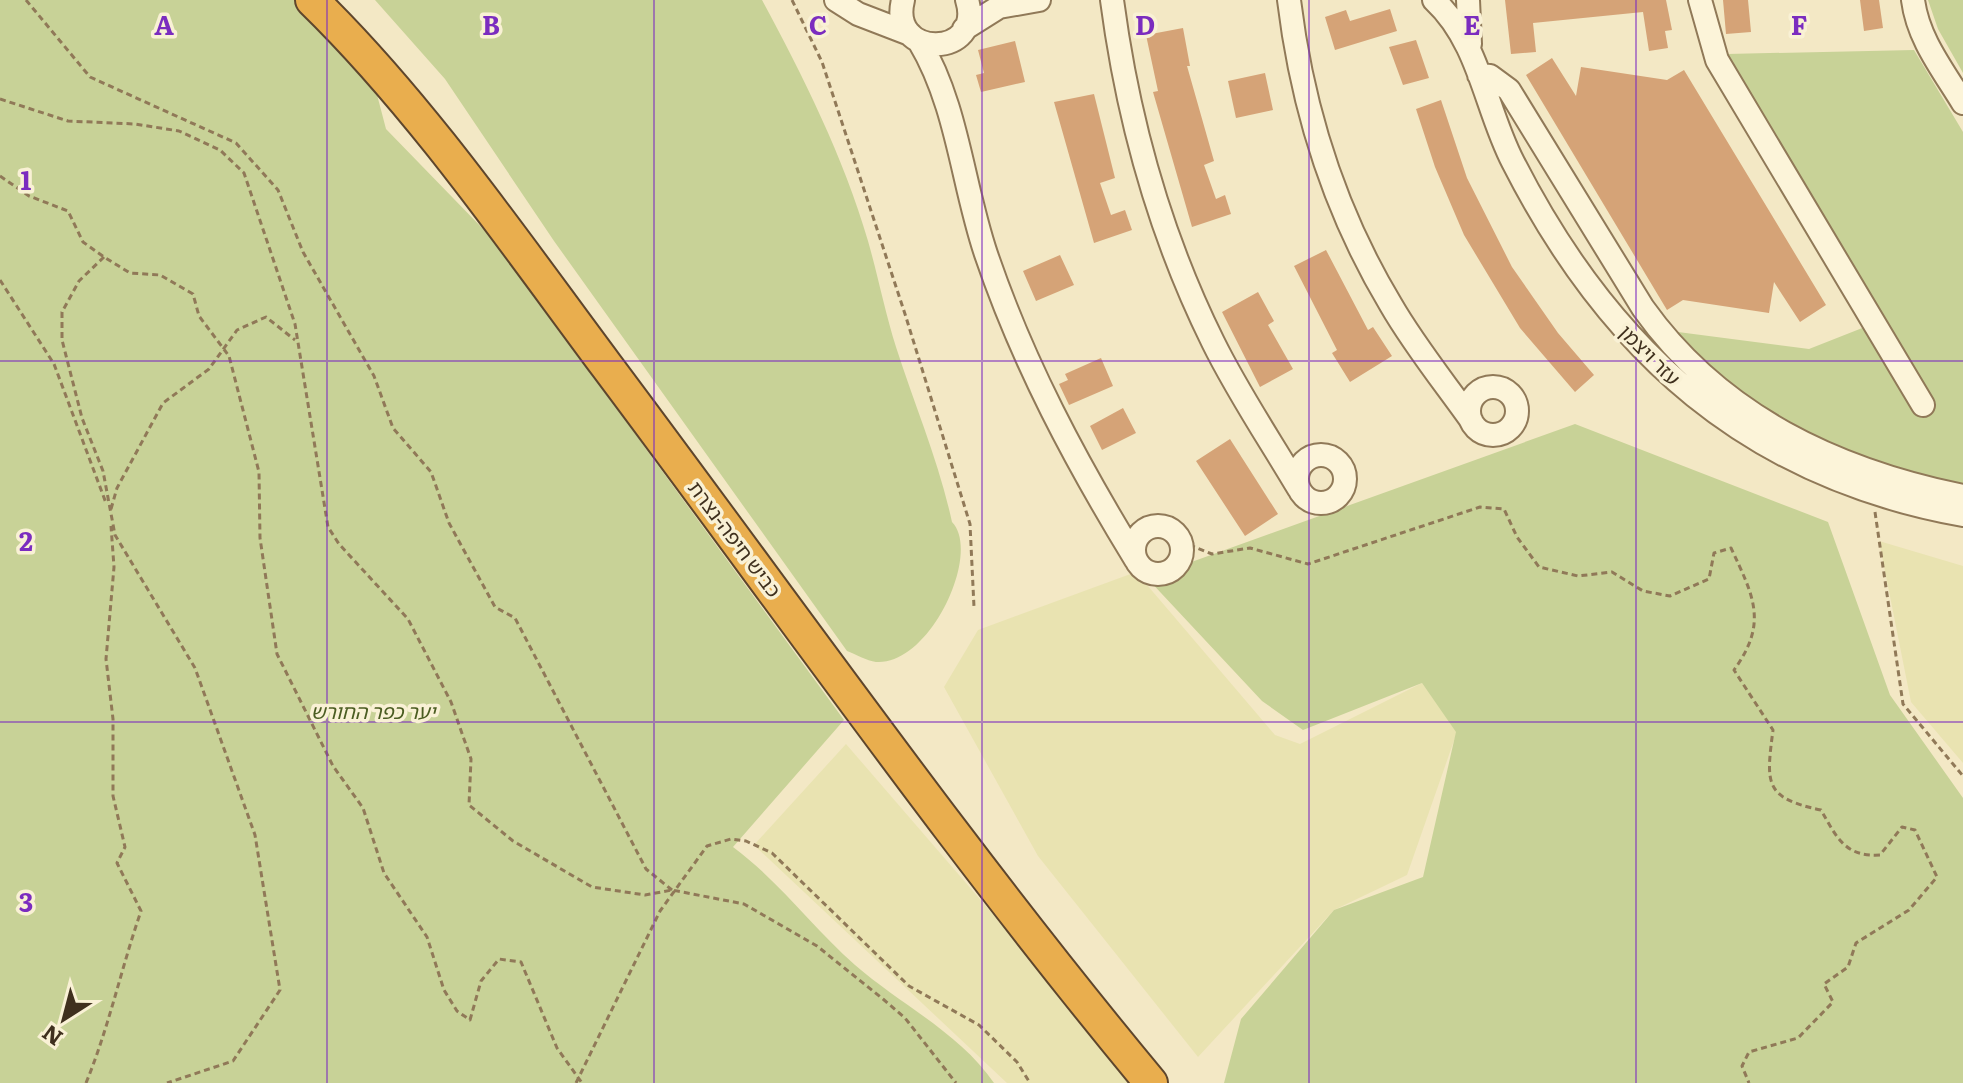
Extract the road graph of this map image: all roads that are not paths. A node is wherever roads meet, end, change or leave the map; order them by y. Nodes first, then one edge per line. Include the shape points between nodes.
1 (312, 0) edge
2 (836, 0) edge
3 (901, 0) edge
4 (967, 0) edge
5 (999, 0) edge
6 (1112, 0) edge
7 (1289, 0) edge
8 (1434, 0) edge
9 (1468, 0) edge
10 (1700, 0) edge
11 (1913, 0) edge
12 (1030, 1) edge
13 (960, 34) junction
14 (915, 37) junction
15 (1470, 49) junction
16 (1479, 75) junction
17 (1963, 103) edge
18 (951, 118) junction
19 (1446, 385) junction
20 (1476, 394) junction
21 (1923, 405) dead end
22 (1471, 420) junction
23 (1265, 434) junction
24 (1310, 458) junction
25 (1299, 489) junction
26 (1963, 496) edge
27 (1104, 507) junction
28 (1963, 515) edge
29 (1146, 529) junction
30 (1136, 560) junction
31 (1151, 1083) edge

1 - 31 highway, כביש חיפה-נצרת via 346,33 483,200 1011,911
2 - 3 street via 867,9
2 - 14 street
3 - 14 street via 902,19
4 - 13 street via 969,19
5 - 12 street
6 - 23 street via 1126,96 1163,228 1214,345
7 - 19 street via 1309,108 1338,198 1391,306
8 - 15 street
9 - 15 street
10 - 21 street via 1724,73
11 - 17 street via 1927,45
12 - 13 street via 987,13
13 - 14 street via 935,45
13 - 18 street via 948,56
14 - 18 street via 939,74
15 - 16 street, עזר ויצמן
16 - 26 street via 1490,76 1509,90 1643,308 1714,386 1825,456 1912,486
16 - 28 street, עזר ויצמן via 1511,159 1538,208 1598,298 1637,344 1718,415 1817,474 1872,494
18 - 27 street via 980,237 1016,338
19 - 20 street
19 - 22 street
20 - 22 street
20 - 22 street via 1502,388 1512,396 1517,414 1507,431 1494,435 1480,431
23 - 24 street via 1282,452
23 - 25 street
24 - 25 street via 1297,475
24 - 25 street via 1323,455 1340,464 1343,489 1322,504 1308,500
27 - 29 street via 1126,525
27 - 30 street
29 - 30 street via 1134,546
29 - 30 street via 1166,528 1180,541 1180,560 1166,573 1151,574

